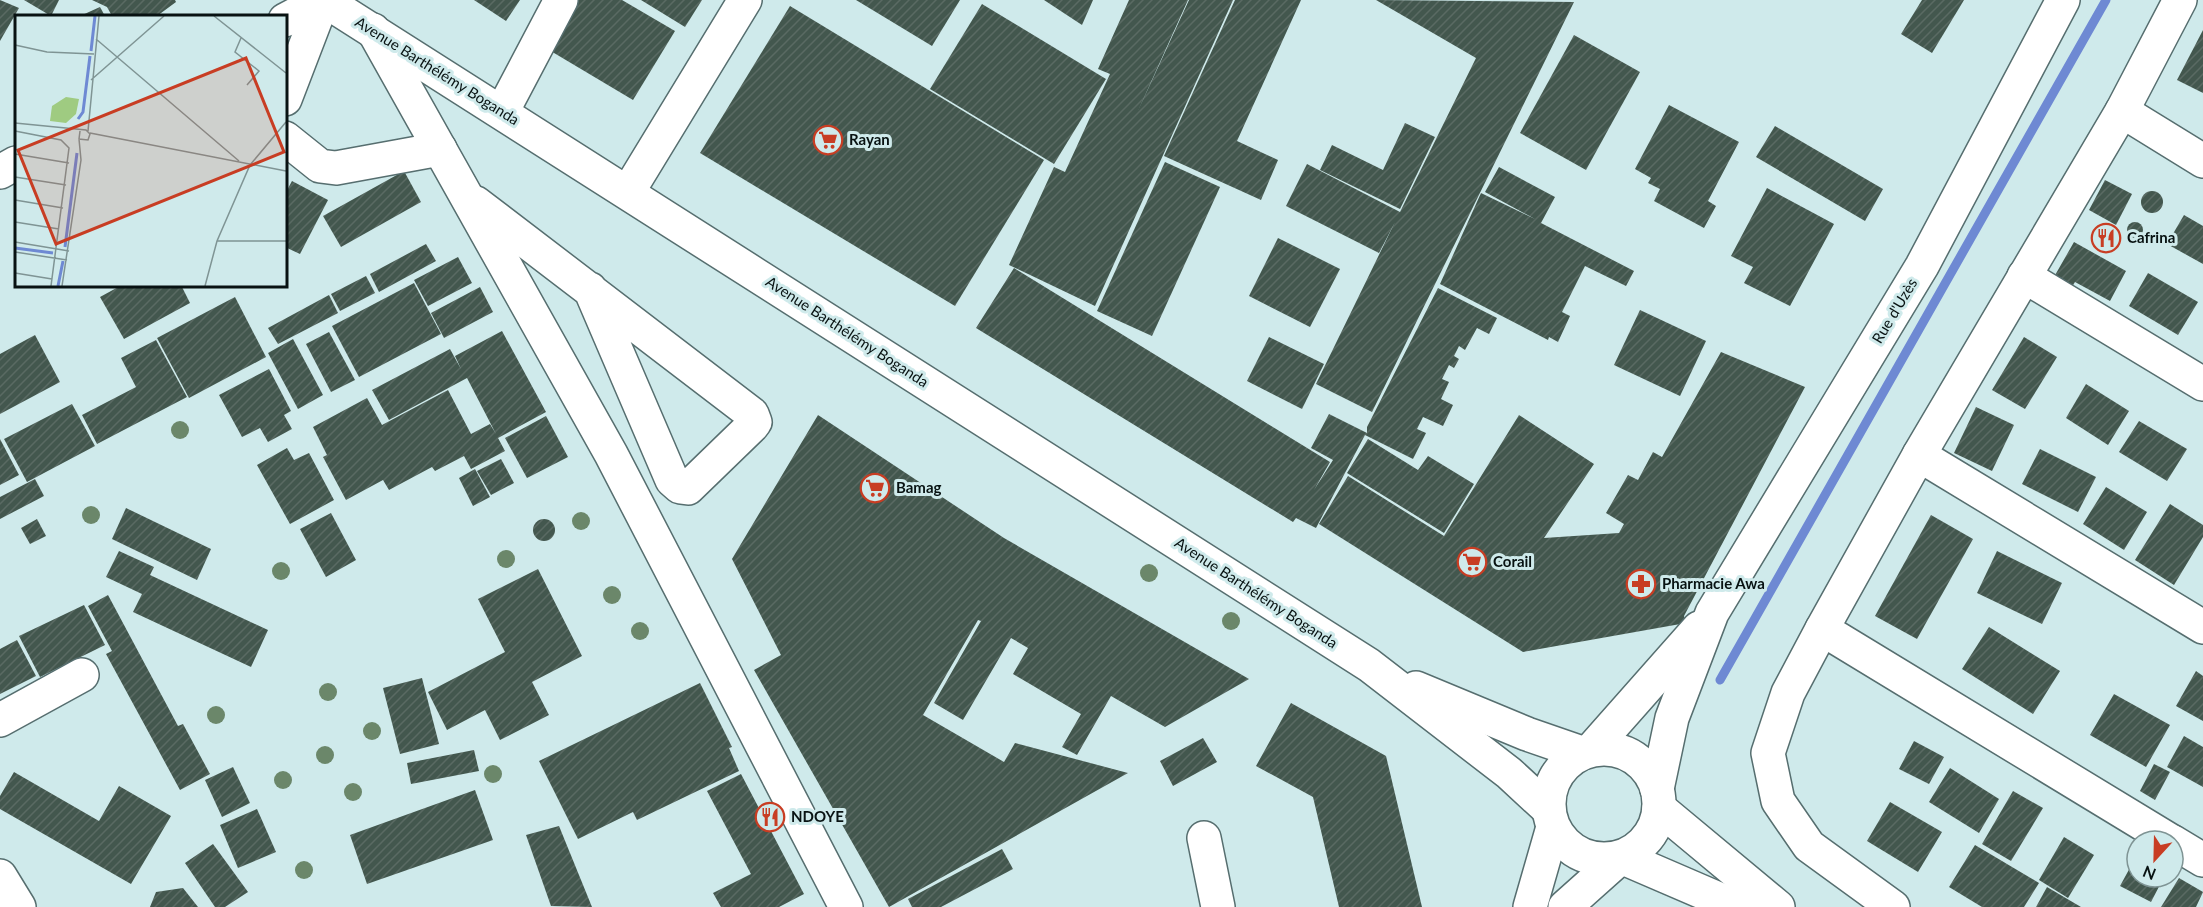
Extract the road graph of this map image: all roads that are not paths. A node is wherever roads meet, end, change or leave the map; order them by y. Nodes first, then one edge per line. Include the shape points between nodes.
1 (323, 0) edge
2 (561, 0) edge
3 (745, 0) edge
4 (2062, 0) edge
5 (2180, 0) edge
6 (286, 19) edge
7 (373, 30) junction
8 (286, 96) edge
9 (2122, 111) junction
10 (502, 112) junction
11 (286, 139) edge
12 (441, 149) junction
13 (2203, 161) edge
14 (15, 164) edge
15 (0, 172) edge
16 (628, 192) junction
17 (466, 195) junction
18 (2024, 276) junction
19 (590, 289) junction
20 (2203, 384) edge
21 (1919, 455) junction
22 (1712, 614) junction
23 (2203, 627) edge
24 (1822, 629) junction
25 (1369, 665) junction
26 (82, 675) dead end
27 (0, 720) edge
28 (1587, 751) junction
29 (1658, 799) junction
30 (1551, 818) junction
31 (2151, 829) edge
32 (1204, 838) dead end
33 (2185, 850) edge
34 (1621, 857) junction
35 (2203, 860) edge
36 (0, 876) edge
37 (20, 907) edge
38 (846, 907) edge
39 (1218, 907) edge
40 (1530, 907) edge
41 (1565, 907) edge
42 (1737, 907) edge
43 (1778, 907) edge
44 (1893, 907) edge

1 - 6 street
1 - 7 street, Avenue Barthélémy Boganda
1 - 8 street
2 - 10 street
3 - 16 street
4 - 22 street, Rue d'Uzès via 1922,266
5 - 9 street
7 - 10 street, Avenue Barthélémy Boganda
7 - 12 street
9 - 13 street
9 - 18 street
10 - 16 street, Avenue Barthélémy Boganda
11 - 12 street via 320,166 336,168
12 - 17 street
14 - 15 street
16 - 25 street, Avenue Barthélémy Boganda
17 - 19 street
17 - 38 street via 611,454
18 - 20 street
18 - 21 street
19 - 19 street via 672,480 680,488 688,488 752,426 752,414
21 - 23 street
21 - 24 street
22 - 28 street, Rue d'Uzès
22 - 29 street, Rue d'Uzès via 1672,718
24 - 31 street
24 - 44 street via 1788,693 1768,753 1778,801 1809,846
25 - 28 street, Avenue Barthélémy Boganda via 1443,700
25 - 30 street, Avenue Barthélémy Boganda via 1509,772
26 - 27 street
28 - 29 street via 1613,749 1633,757 1648,770
28 - 30 street via 1567,762 1556,776 1549,792
29 - 34 street via 1651,834 1638,848
29 - 43 street
30 - 34 street via 1567,845 1586,856 1608,860
30 - 40 street
32 - 39 street
33 - 35 street
34 - 41 street
34 - 42 street
36 - 37 street

